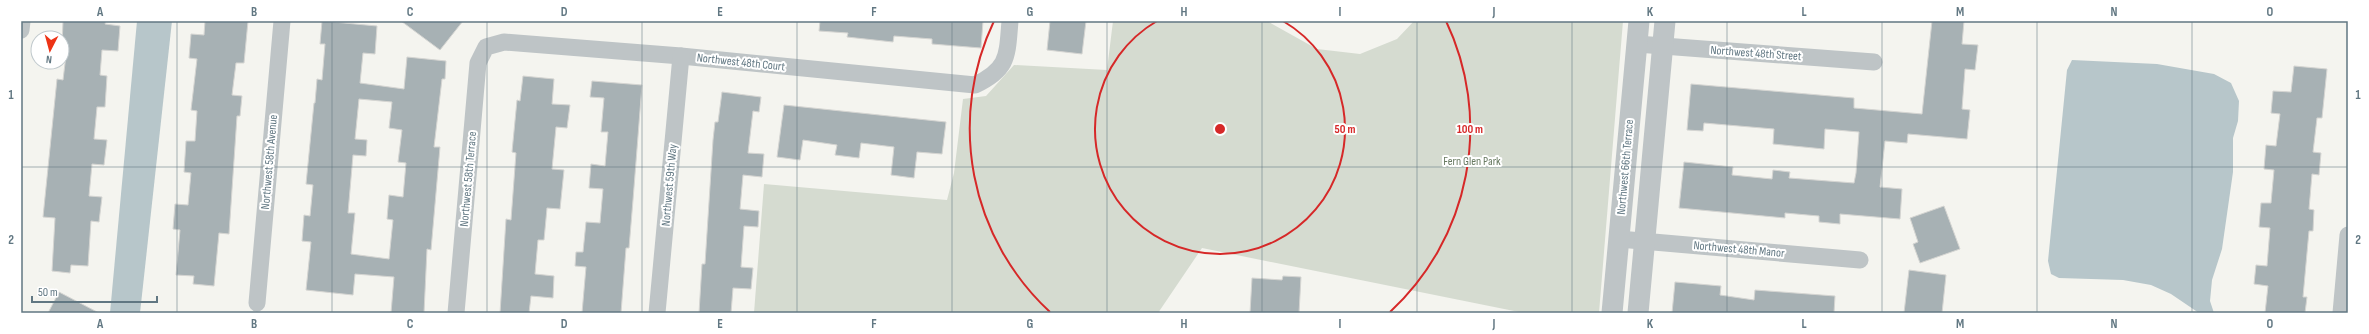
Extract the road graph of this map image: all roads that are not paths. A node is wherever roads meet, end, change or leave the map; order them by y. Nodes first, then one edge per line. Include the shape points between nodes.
1 (22, 21) edge
2 (282, 21) edge
3 (1010, 21) edge
4 (1639, 21) edge
5 (1665, 21) edge
6 (21, 30) edge
7 (1637, 44) junction
8 (1662, 45) junction
9 (486, 47) joint
10 (681, 56) junction
11 (1874, 62) dead end
12 (2348, 235) edge
13 (1619, 239) junction
14 (1644, 241) junction
15 (1860, 260) dead end
16 (257, 303) dead end
17 (456, 313) edge
18 (657, 313) edge
19 (1612, 313) edge
20 (1638, 313) edge
21 (2341, 313) edge

1 - 6 street
2 - 16 street, Northwest 58th Avenue
3 - 10 street, Northwest 48th Court via 1006,56 994,76 975,85
4 - 7 street, Northwest 66th Terrace
5 - 8 street
7 - 8 street, Northwest 48th Street
7 - 13 street, Northwest 66th Terrace
8 - 11 street, Northwest 48th Street
8 - 14 street
9 - 10 street, Northwest 48th Court via 504,42
9 - 17 street, Northwest 58th Terrace via 478,63
10 - 18 street, Northwest 59th Way
12 - 21 street
13 - 14 street, Northwest 48th Manor
13 - 19 street, Northwest 66th Terrace
14 - 15 street, Northwest 48th Manor
14 - 20 street

